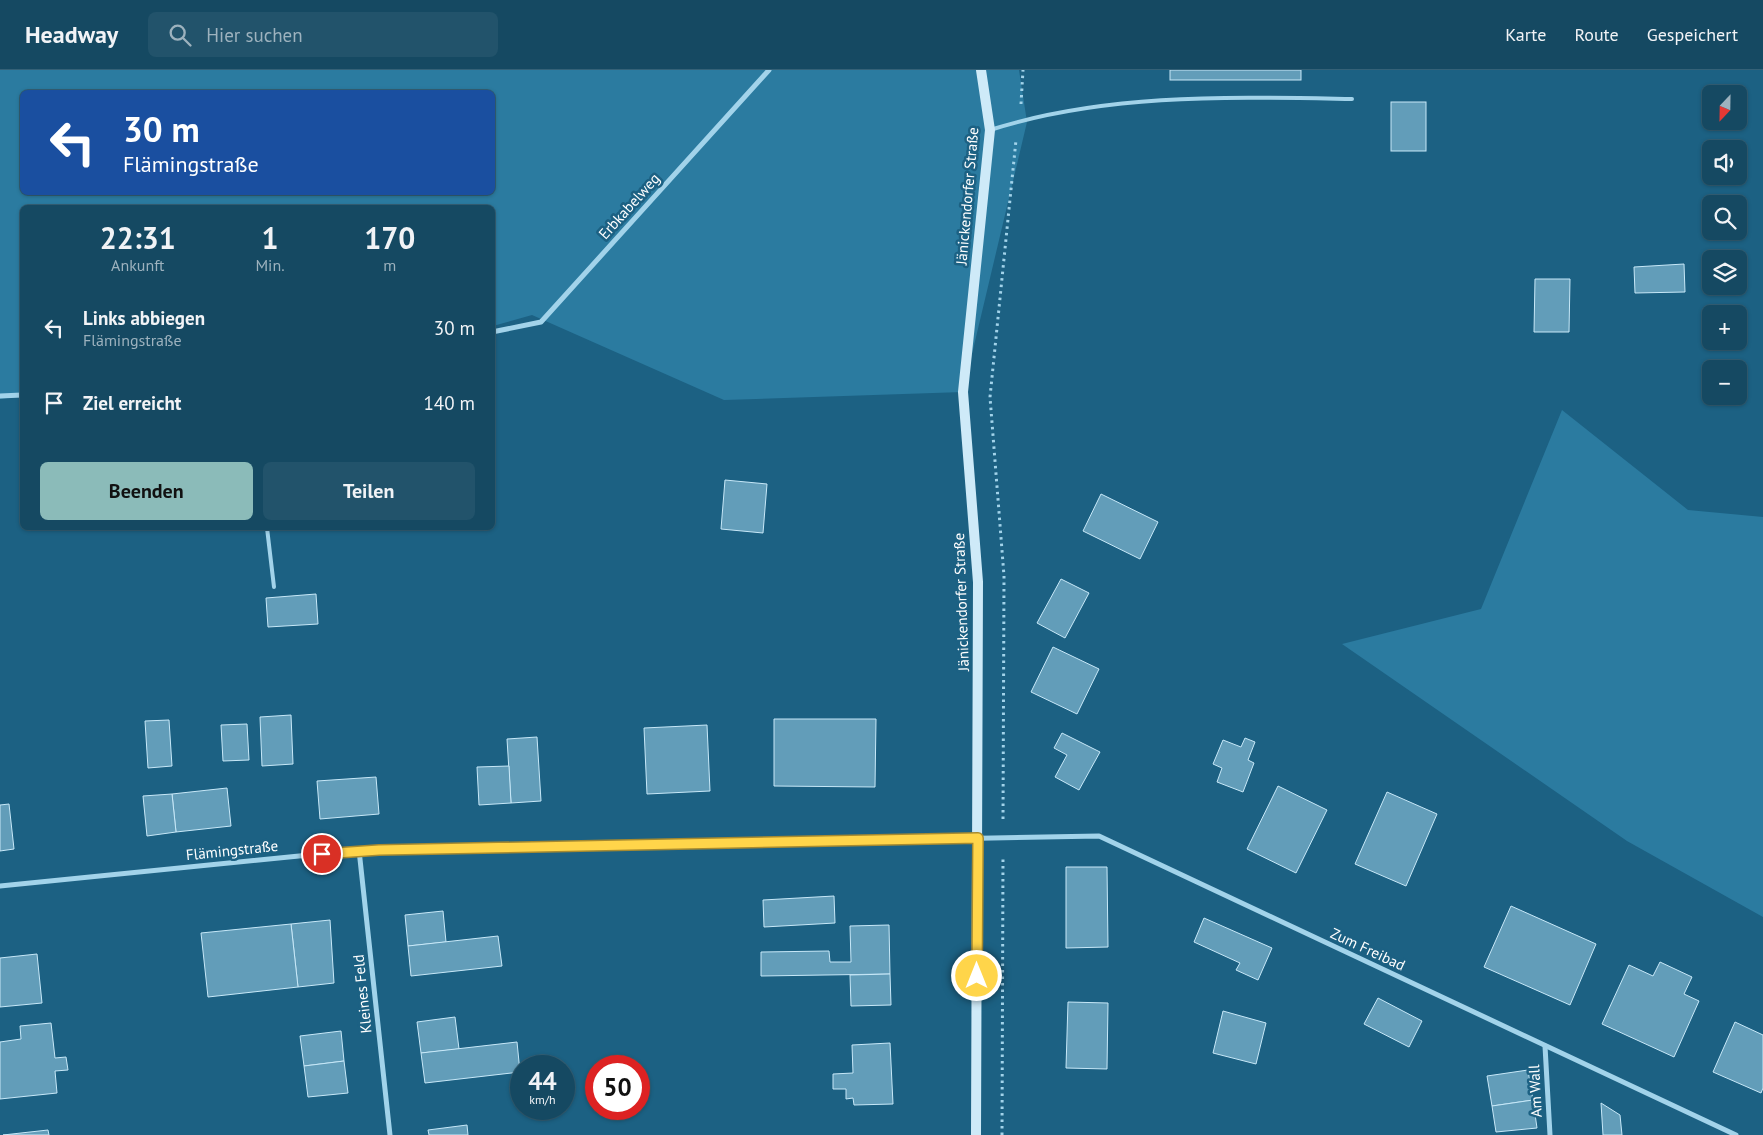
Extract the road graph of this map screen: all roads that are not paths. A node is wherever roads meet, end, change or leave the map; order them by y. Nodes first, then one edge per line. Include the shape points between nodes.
1 (769, 70) edge
2 (981, 70) edge
3 (1352, 99) dead end
4 (990, 130) junction
5 (495, 331) edge
6 (20, 395) edge
7 (0, 396) edge
8 (266, 530) edge
9 (274, 587) dead end
10 (978, 838) junction
11 (359, 850) junction
12 (0, 886) edge
13 (1545, 1046) junction
14 (390, 1135) edge
15 (976, 1135) edge
16 (1550, 1135) edge
17 (1736, 1135) edge

1 - 5 street, Erbkabelweg via 541,322
2 - 4 main road, Jänickendorfer Straße
3 - 4 lane via 1240,97 1154,100 1018,121
4 - 10 main road, Jänickendorfer Straße via 964,392 978,582
6 - 7 street
8 - 9 lane
10 - 11 street, Flämingstraße
10 - 13 street, Zum Freibad via 1099,836
10 - 15 main road, Jänickendorfer Straße
11 - 12 street, Flämingstraße
11 - 14 street, Kleines Feld
13 - 16 street, Am Wall
13 - 17 street, Zum Freibad

